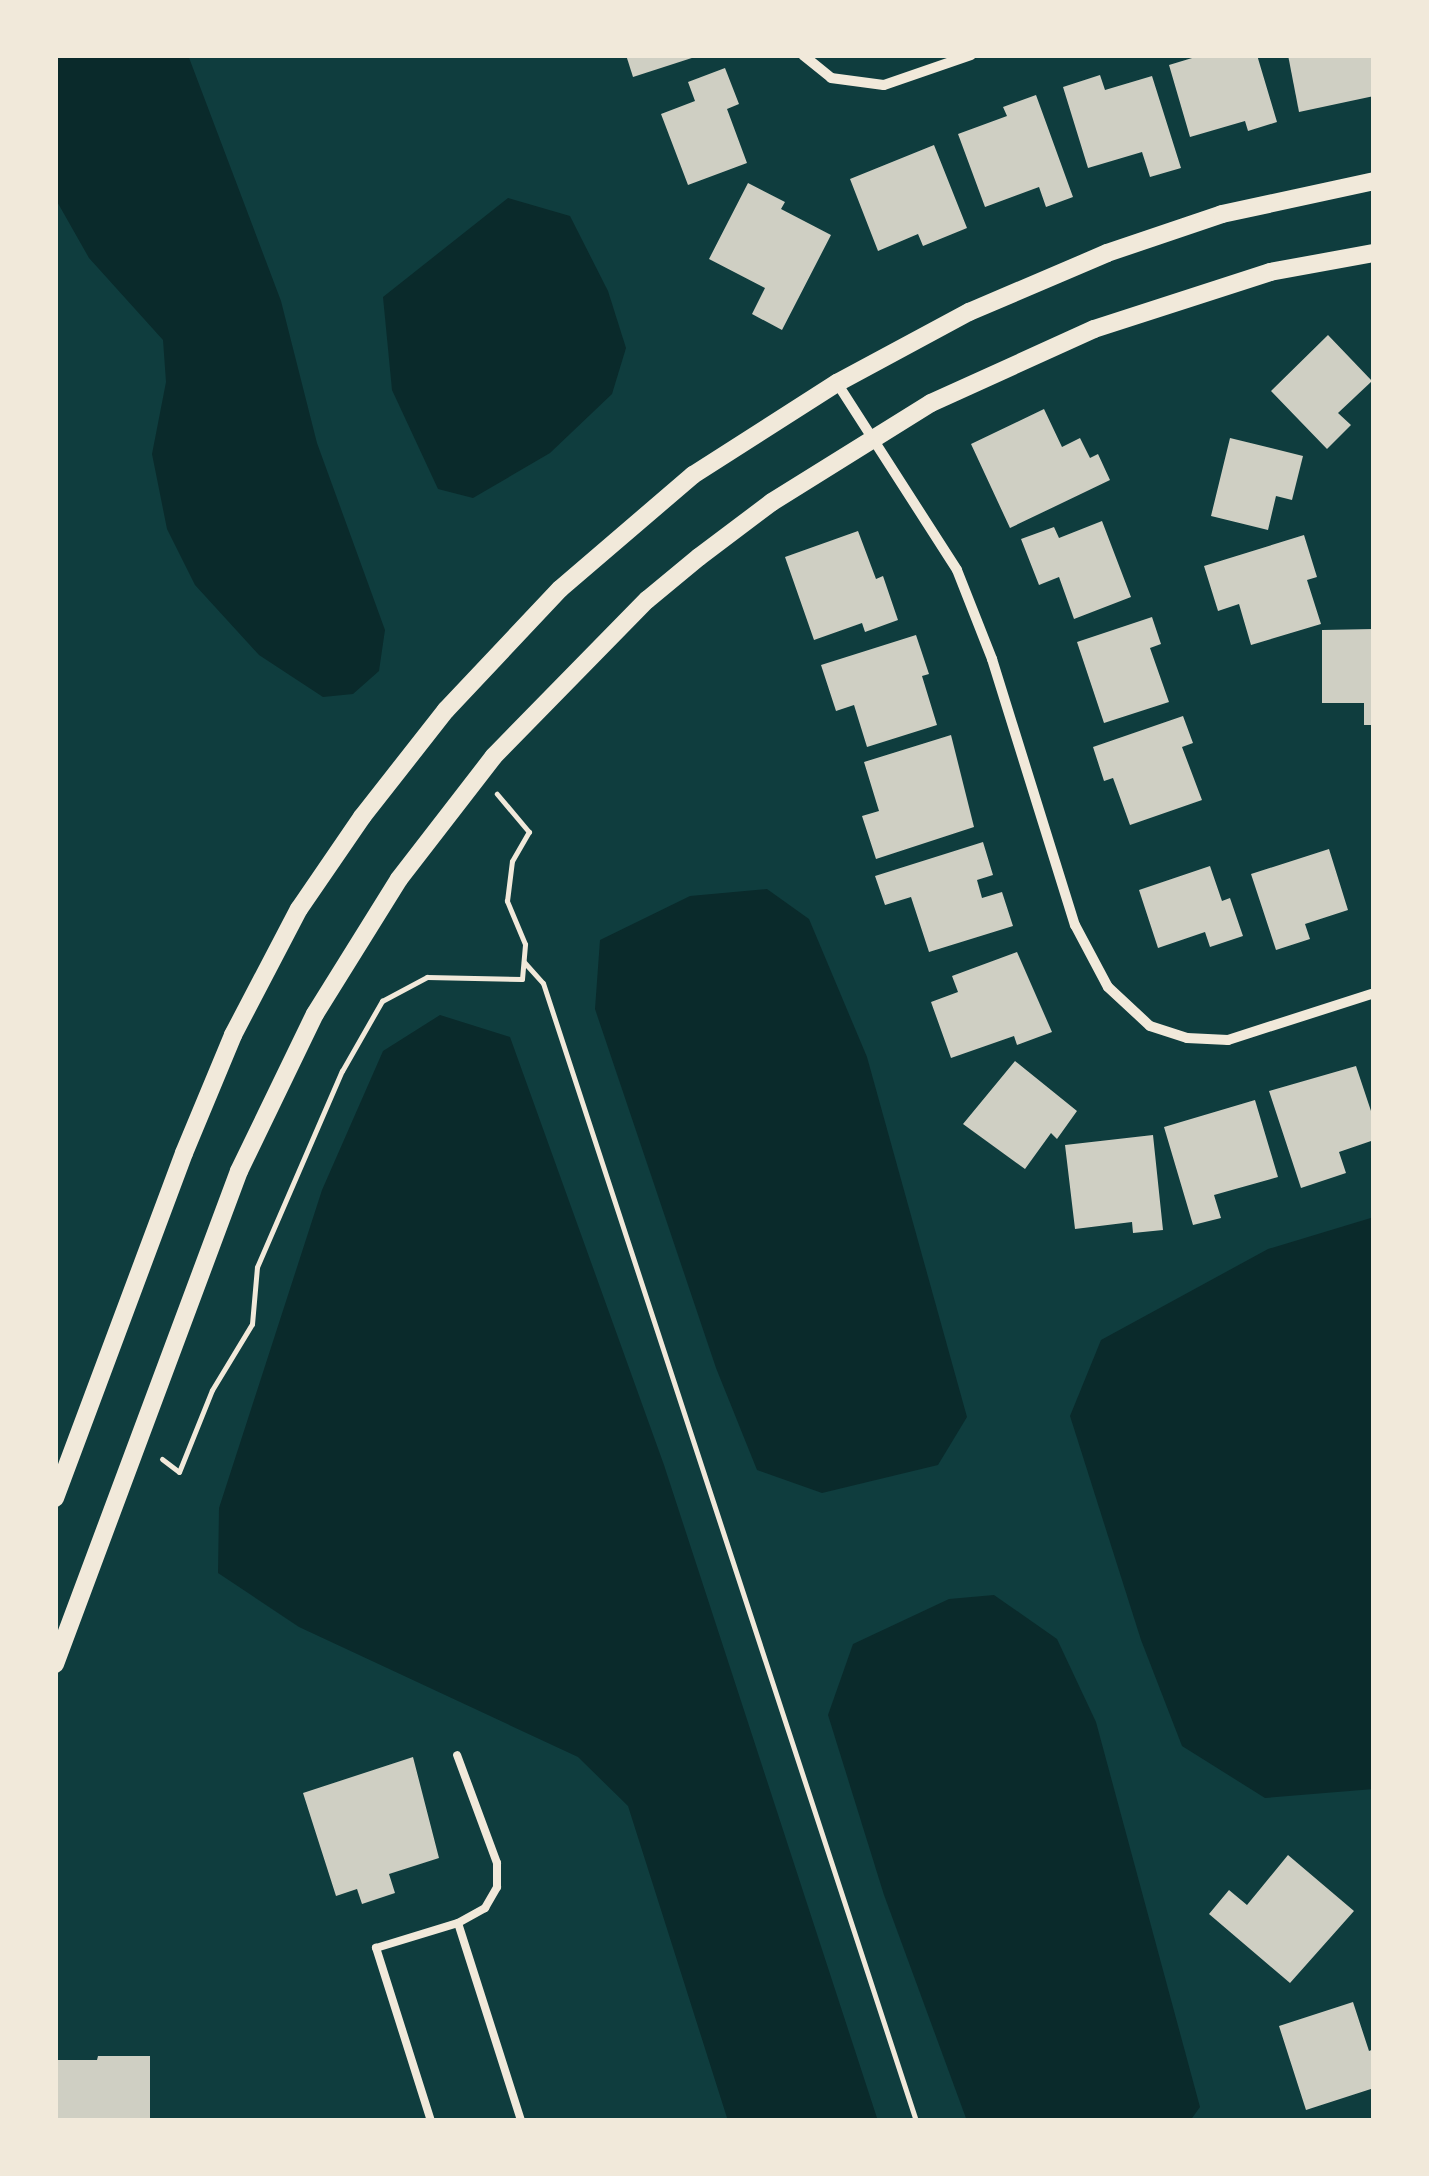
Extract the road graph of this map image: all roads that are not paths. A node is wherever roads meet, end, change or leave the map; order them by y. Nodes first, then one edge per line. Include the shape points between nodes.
1 (803, 55) edge
2 (971, 55) edge
3 (1374, 181) edge
4 (1374, 253) edge
5 (836, 383) junction
6 (875, 439) junction
7 (1374, 993) edge
8 (55, 1498) edge
9 (55, 1664) edge
10 (457, 1756) dead end
11 (458, 1923) junction
12 (431, 2121) edge
13 (521, 2121) edge

1 - 2 street via 831,78 884,85
3 - 5 street via 1222,214 1108,253 970,312
4 - 6 street via 1270,272 1094,328 982,376
5 - 6 street
5 - 8 street via 692,476 560,589 446,710 362,818 299,909 233,1035
6 - 7 street via 957,570 1075,925 1108,987 1150,1026 1187,1038 1228,1040
6 - 9 street via 772,502 648,600 494,756 398,879 315,1014 239,1170
10 - 11 lane via 497,1863 496,1887 485,1908
11 - 12 lane via 376,1948
11 - 13 lane

